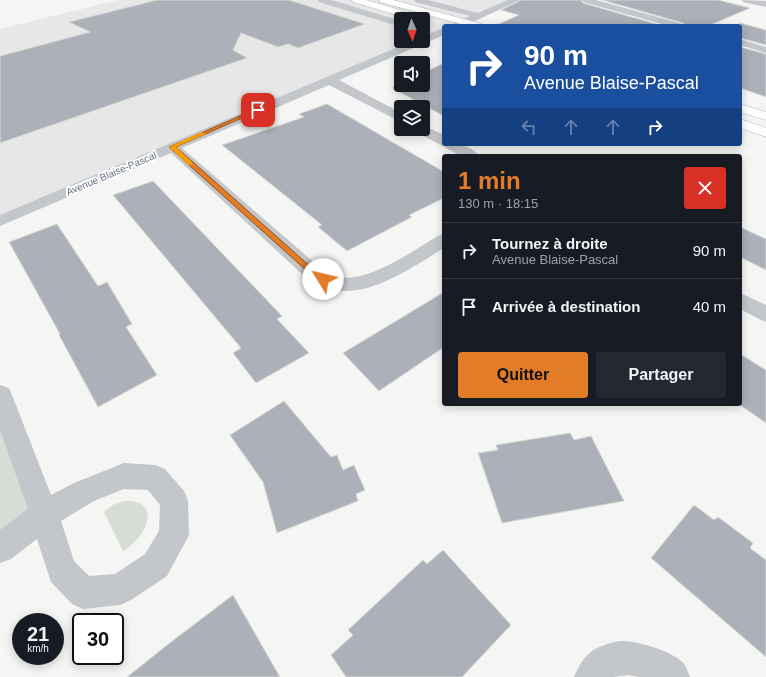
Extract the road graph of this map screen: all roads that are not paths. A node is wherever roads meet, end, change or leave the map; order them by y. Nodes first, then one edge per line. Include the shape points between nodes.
1 (322, 0) edge
2 (356, 0) edge
3 (383, 0) edge
4 (418, 0) edge
5 (516, 0) edge
6 (586, 0) edge
7 (746, 0) edge
8 (766, 4) edge
9 (396, 12) edge
10 (479, 21) edge
11 (394, 22) edge
12 (430, 22) edge
13 (461, 24) edge
14 (673, 24) edge
15 (442, 26) edge
16 (430, 31) edge
17 (440, 33) edge
18 (430, 37) edge
19 (742, 43) edge
20 (405, 48) edge
21 (766, 50) edge
22 (329, 80) junction
23 (742, 109) edge
24 (394, 114) edge
25 (766, 116) edge
26 (742, 125) edge
27 (766, 132) edge
28 (430, 134) edge
29 (442, 140) edge
30 (453, 146) edge
31 (172, 147) junction
32 (468, 154) edge
33 (0, 221) edge
34 (442, 241) edge
35 (742, 301) edge
36 (766, 314) edge
37 (0, 395) edge
38 (44, 515) junction
39 (0, 548) edge
40 (592, 677) edge
41 (672, 677) edge

1 - 11 street
2 - 9 street
3 - 13 street
4 - 10 street
5 - 10 street
6 - 14 street
7 - 8 street
10 - 13 street
12 - 15 street
16 - 17 street
17 - 18 street, Avenue Blaise-Pascal
19 - 21 street
20 - 22 street, Avenue Blaise-Pascal
22 - 24 street
22 - 31 street, Avenue Blaise-Pascal
23 - 25 street
26 - 27 street
28 - 29 street
30 - 32 street
31 - 33 street, Avenue Blaise-Pascal
31 - 34 street via 323,279 340,284 366,281 392,270
35 - 36 street
37 - 38 street
38 - 38 street via 62,571 83,593 120,589 156,565 174,535 174,501 155,478 124,476 84,492
38 - 39 street
40 - 41 street via 601,665 617,658 636,658 662,669

